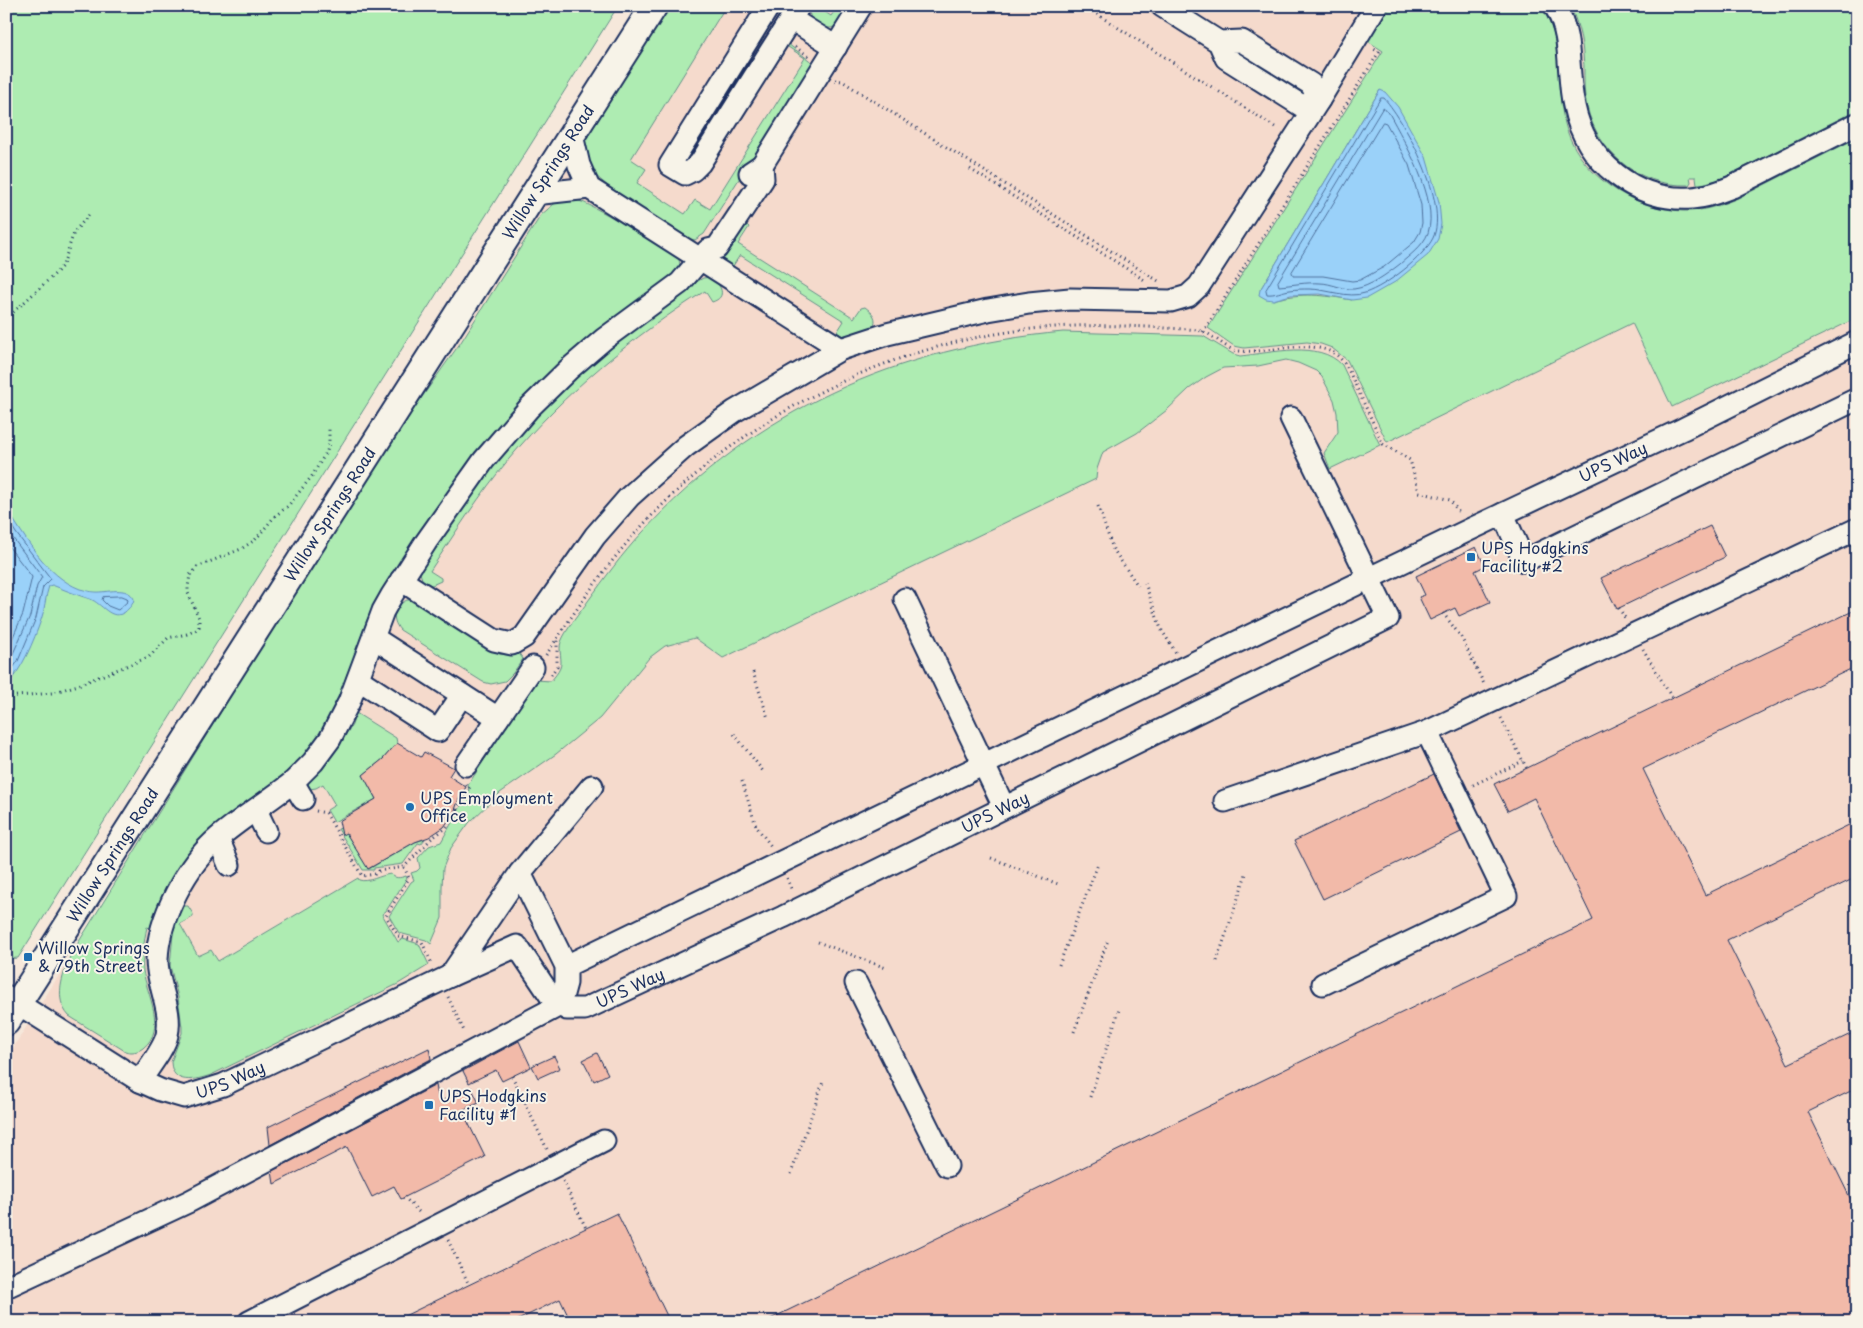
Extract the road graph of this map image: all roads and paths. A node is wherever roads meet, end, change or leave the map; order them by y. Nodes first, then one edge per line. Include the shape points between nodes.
1 (654, 6) edge
2 (769, 6) edge
3 (861, 6) edge
4 (1084, 6) edge
5 (1162, 6) edge
6 (1376, 6) edge
7 (1555, 6) edge
8 (795, 13) edge
9 (789, 42) dead end
10 (1365, 43) dead end
11 (836, 47) junction
12 (822, 69) junction
13 (717, 89) junction
14 (1318, 100) junction
15 (739, 102) junction
16 (1857, 124) edge
17 (572, 136) junction
18 (1293, 140) junction
19 (1315, 154) junction
20 (970, 169) dead end
21 (589, 188) junction
22 (534, 194) junction
23 (89, 215) dead end
24 (705, 254) junction
25 (1168, 296) junction
26 (6, 319) edge
27 (1177, 329) junction
28 (1203, 332) junction
29 (1857, 342) edge
30 (842, 349) junction
31 (1857, 399) edge
32 (1291, 418) dead end
33 (329, 428) dead end
34 (1098, 506) dead end
35 (1503, 514) junction
36 (1472, 529) junction
37 (1857, 529) edge
38 (1369, 578) junction
39 (401, 580) junction
40 (1145, 583) dead end
41 (1138, 586) dead end
42 (904, 599) dead end
43 (1619, 608) dead end
44 (1634, 634) junction
45 (374, 638) junction
46 (533, 667) joint
47 (1185, 667) junction
48 (753, 672) dead end
49 (358, 679) junction
50 (462, 695) junction
51 (6, 697) edge
52 (1672, 698) dead end
53 (498, 718) junction
54 (768, 718) dead end
55 (1427, 732) junction
56 (734, 734) dead end
57 (1523, 761) dead end
58 (984, 764) junction
59 (466, 765) dead end
60 (763, 771) dead end
61 (592, 786) dead end
62 (1456, 793) junction
63 (301, 797) junction
64 (1225, 801) dead end
65 (1004, 807) junction
66 (256, 810) junction
67 (266, 831) dead end
68 (218, 838) junction
69 (991, 858) dead end
70 (1098, 864) dead end
71 (229, 865) dead end
72 (1248, 871) dead end
73 (520, 873) junction
74 (1058, 884) dead end
75 (1108, 940) dead end
76 (818, 942) dead end
77 (1217, 961) dead end
78 (432, 964) dead end
79 (1059, 965) dead end
80 (566, 966) junction
81 (886, 968) dead end
82 (450, 976) junction
83 (856, 983) dead end
84 (1323, 984) dead end
85 (560, 1005) junction
86 (10, 1007) edge
87 (452, 1007) dead end
88 (1119, 1010) dead end
89 (1074, 1032) dead end
90 (465, 1033) dead end
91 (140, 1081) junction
92 (824, 1082) dead end
93 (1090, 1097) dead end
94 (604, 1140) dead end
95 (947, 1166) dead end
96 (792, 1174) dead end
97 (6, 1287) edge
98 (249, 1322) edge

1 - 17 main road, Willow Springs Road
2 - 13 lane
3 - 11 lane
4 - 18 path
5 - 14 lane via 1219,42 1242,41 1311,84
6 - 14 lane
7 - 16 lane via 1569,44 1573,104 1584,136 1610,171 1652,194 1673,198 1711,195
8 - 11 lane
8 - 15 lane
9 - 12 path
10 - 19 path via 1379,52
11 - 12 lane
12 - 24 lane via 762,165 762,179 717,248
12 - 25 path via 828,76 842,81 1158,281
13 - 15 lane
13 - 15 lane via 670,164 684,174 700,163
14 - 18 lane
17 - 21 lane
17 - 22 main road, Willow Springs Road
18 - 19 path
18 - 25 lane via 1199,286 1188,296
19 - 28 path
20 - 25 path
21 - 22 lane
21 - 24 lane
22 - 86 main road, Willow Springs Road
23 - 26 path via 74,232 56,274
24 - 30 lane
24 - 39 lane via 680,283 604,339 529,408 471,476
25 - 27 path
25 - 30 lane via 1029,303 972,313
27 - 28 path
27 - 46 path via 1122,325 1064,326 957,341 871,369 811,397 742,438 663,504 602,573 541,662
28 - 36 path via 1226,347 1244,352 1308,347 1332,352 1341,358 1383,444 1410,460 1420,492 1450,500
29 - 35 lane, UPS Way
30 - 39 lane via 735,411 686,446 629,497 595,536 524,637 512,644 494,640
31 - 35 lane via 1524,561
32 - 38 lane, UPS Way
33 - 51 path via 329,443 324,457 288,506 278,512 255,540 197,567 190,575 188,593 199,618 196,630 168,638 149,657 78,686 52,694
34 - 41 path via 1113,549
35 - 36 lane, UPS Way
36 - 38 lane, UPS Way
37 - 44 lane
38 - 47 lane, UPS Way
38 - 65 lane, UPS Way via 1388,618
39 - 45 lane
40 - 47 path via 1161,629
42 - 58 lane
43 - 44 path
44 - 52 path
44 - 55 lane
45 - 49 lane
45 - 50 lane
46 - 53 lane
47 - 58 lane, UPS Way
48 - 54 path
49 - 50 lane via 438,731
49 - 63 lane via 330,739 313,762
50 - 53 lane
53 - 59 lane
55 - 62 lane
55 - 64 lane
56 - 60 path
57 - 62 path
58 - 65 lane
58 - 80 lane, UPS Way
61 - 73 lane
62 - 84 lane via 1506,896
63 - 66 lane
63 - 78 path via 326,813 362,876 404,867 410,878 386,916 398,936 422,942
65 - 85 lane, UPS Way via 782,918 585,1009 567,1009
66 - 67 lane
66 - 68 lane
68 - 71 lane
68 - 91 lane via 195,864 191,886 166,913 158,942 157,968 167,1012 167,1036
69 - 74 path
70 - 79 path
72 - 77 path
73 - 80 lane
73 - 82 lane
75 - 89 path
76 - 81 path
80 - 85 lane via 566,983
82 - 85 lane, UPS Way via 517,946
82 - 91 lane, UPS Way via 223,1085 184,1096
83 - 95 lane
85 - 97 lane via 190,1201
86 - 91 lane, UPS Way
87 - 90 path
88 - 93 path
92 - 96 path
94 - 98 lane

